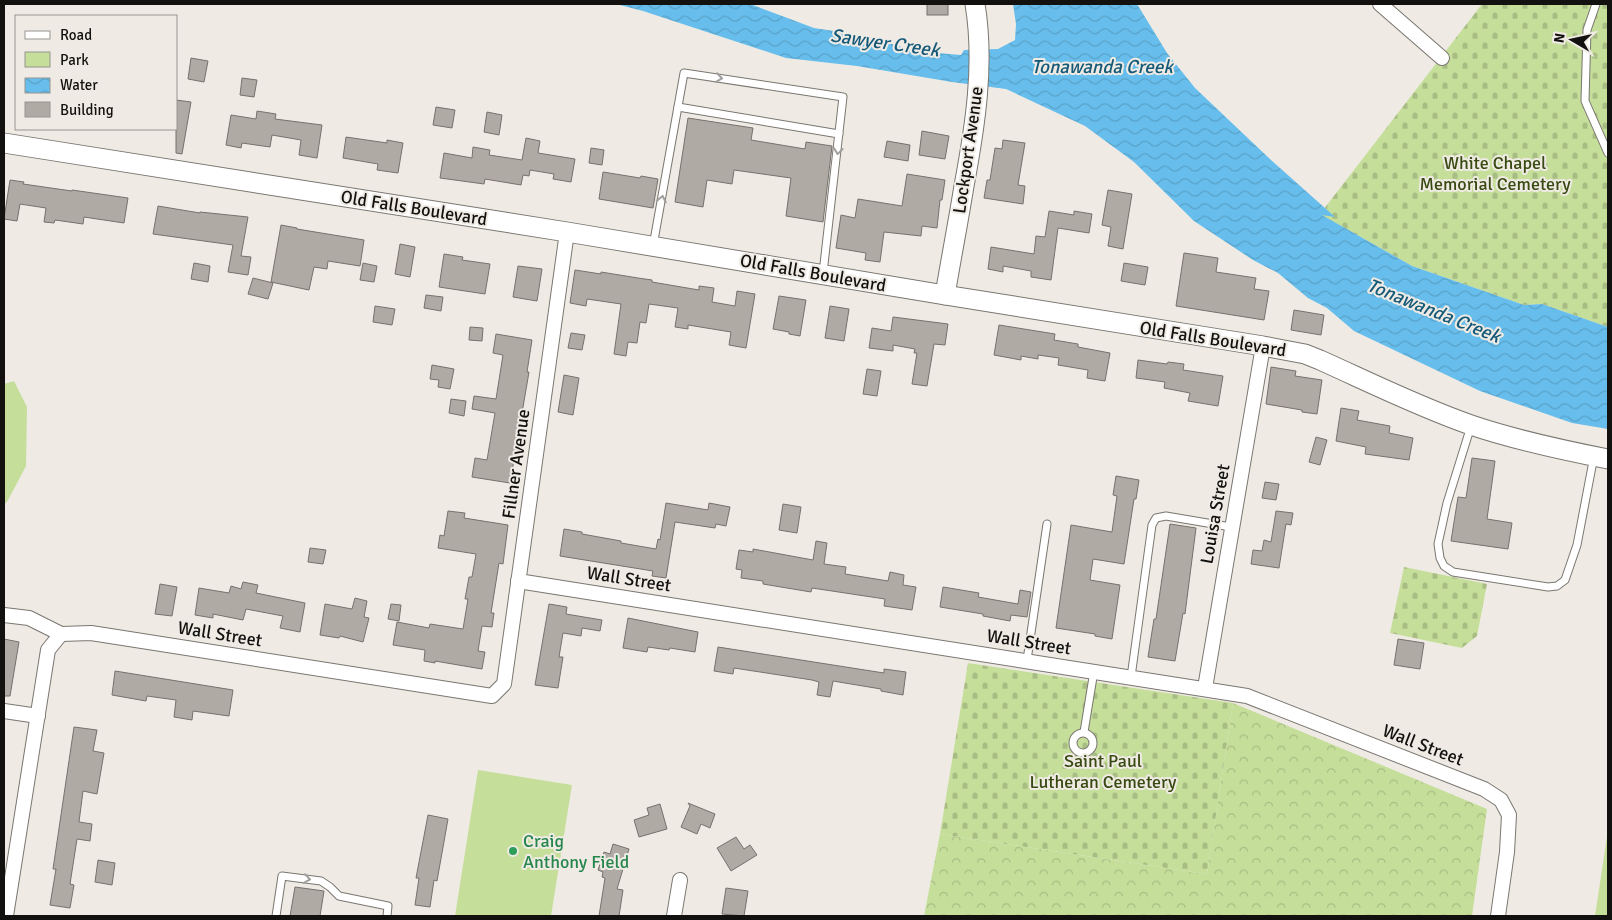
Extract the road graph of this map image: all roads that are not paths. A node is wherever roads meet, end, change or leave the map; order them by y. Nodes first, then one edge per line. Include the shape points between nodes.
1 (975, 4) edge
2 (1380, 4) edge
3 (1596, 4) edge
4 (1442, 58) dead end
5 (678, 108) junction
6 (839, 134) junction
7 (4, 143) edge
8 (1608, 153) edge
9 (567, 232) junction
10 (653, 246) junction
11 (823, 275) junction
12 (945, 295) junction
13 (1263, 346) junction
14 (1471, 425) junction
15 (1601, 457) edge
16 (1047, 524) dead end
17 (1231, 527) junction
18 (518, 581) junction
19 (4, 615) edge
20 (61, 634) junction
21 (1027, 660) junction
22 (1094, 670) junction
23 (1131, 677) junction
24 (1204, 688) junction
25 (492, 696) joint
26 (4, 711) edge
27 (38, 716) junction
28 (1084, 732) dead end
29 (680, 880) dead end
30 (6, 916) edge
31 (276, 916) edge
32 (386, 916) edge
33 (674, 916) edge
34 (1498, 916) edge

1 - 12 street, Lockport Avenue via 978,95
2 - 4 street
3 - 8 lane via 1587,30 1585,100
5 - 6 lane
5 -> 6 lane via 684,73 843,97
10 -> 5 lane
6 -> 11 lane
7 - 9 street, Old Falls Boulevard
9 - 10 street, Old Falls Boulevard
9 - 18 street, Fillner Avenue
10 - 11 street, Old Falls Boulevard
11 - 12 street, Old Falls Boulevard
12 - 13 street, Old Falls Boulevard
13 - 14 street, Old Falls Boulevard via 1305,354
13 - 17 street, Louisa Street
14 - 15 street, Old Falls Boulevard
14 - 15 lane via 1438,544 1444,566 1453,572 1548,587 1557,586 1565,580
16 - 21 lane
17 - 23 lane via 1166,516 1156,518 1152,524
17 - 24 street, Louisa Street
18 - 21 street, Wall Street
18 - 25 street, Fillner Avenue via 504,684
19 - 20 street, Wall Street via 29,618
20 - 25 street, Wall Street via 92,633
20 - 27 street via 48,650
21 - 22 street, Wall Street
22 - 23 street, Wall Street
22 - 28 lane
23 - 24 street, Wall Street
24 - 34 street, Wall Street via 1247,696 1484,789 1501,800 1509,814
26 - 27 street
27 - 30 street
29 - 33 street
31 -> 32 lane via 282,876 321,881 339,896 388,906

